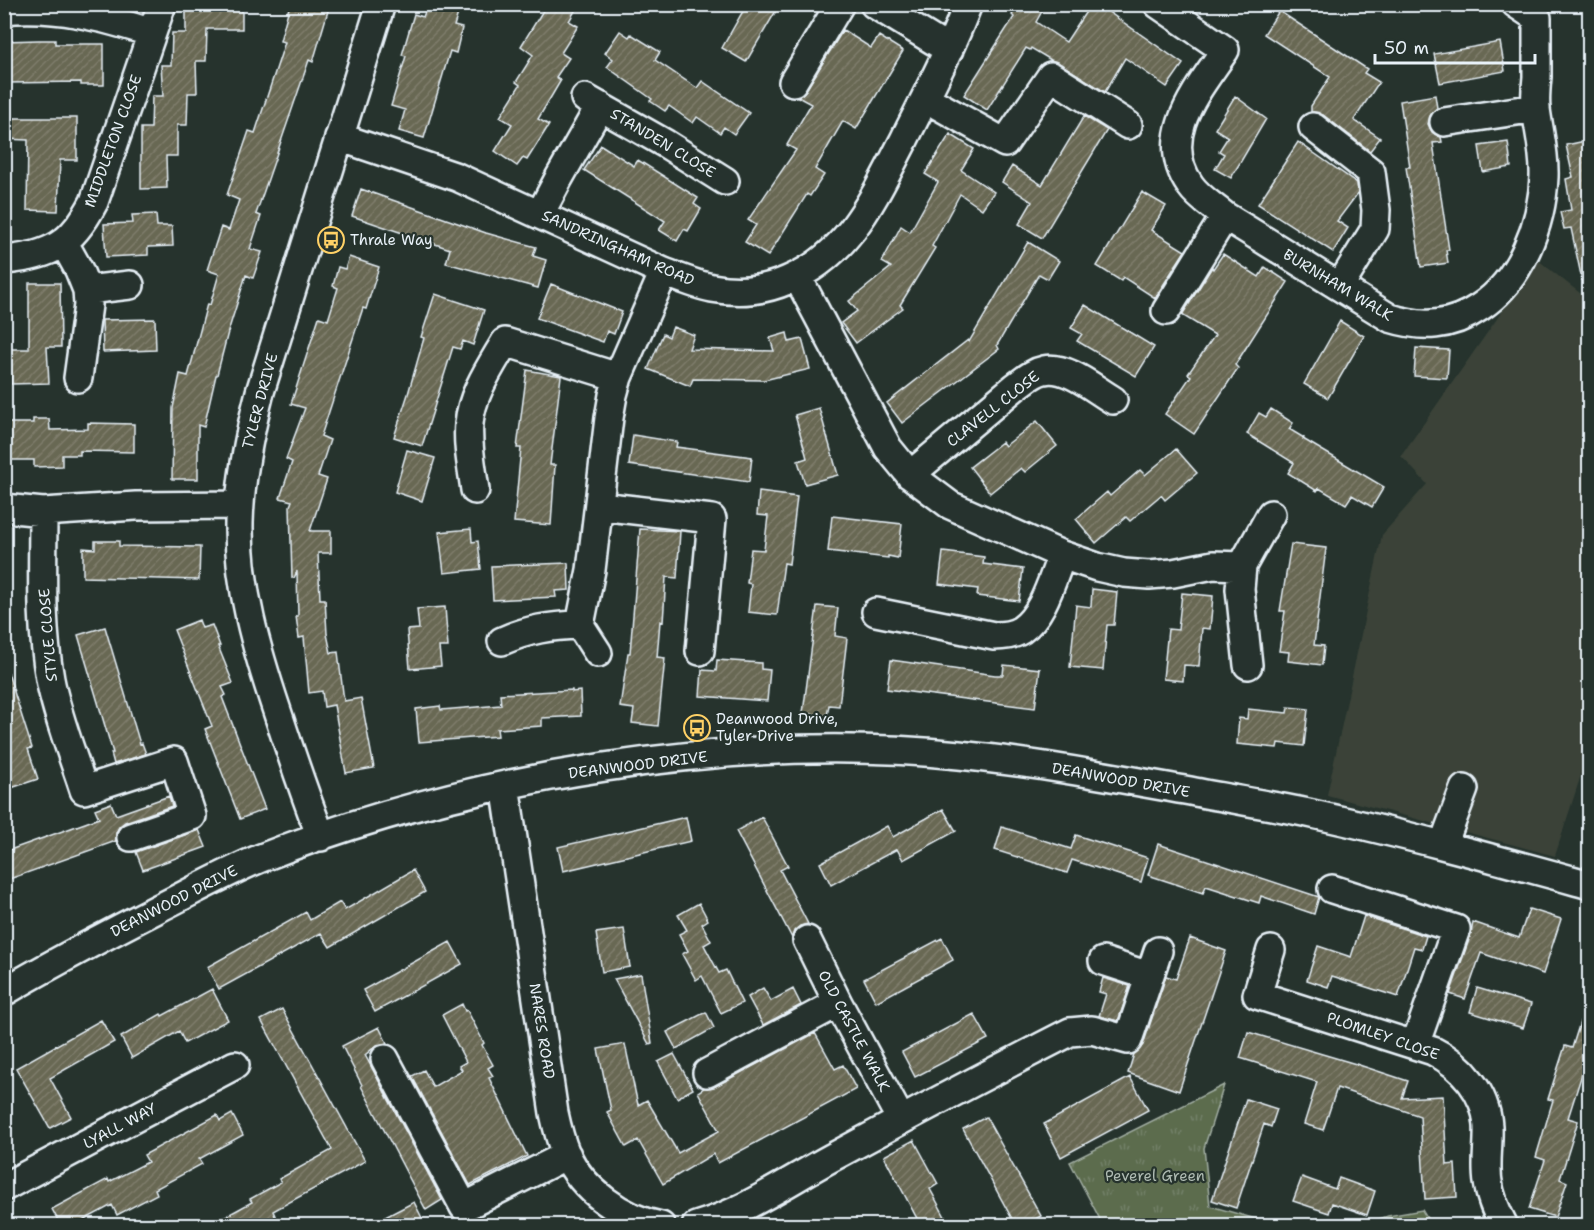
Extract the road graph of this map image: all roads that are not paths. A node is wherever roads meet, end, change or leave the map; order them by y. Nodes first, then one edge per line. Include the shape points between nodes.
1 (381, 4) edge
2 (840, 4) edge
3 (874, 4) edge
4 (968, 4) edge
5 (1158, 4) edge
6 (1516, 4) edge
7 (162, 6) edge
8 (4, 10) edge
9 (152, 33) junction
10 (949, 50) junction
11 (793, 82) dead end
12 (925, 98) junction
13 (1536, 108) junction
14 (1444, 122) dead end
15 (1128, 125) dead end
16 (1313, 126) dead end
17 (339, 137) junction
18 (725, 181) dead end
19 (540, 214) junction
20 (1225, 216) junction
21 (64, 243) junction
22 (4, 260) edge
23 (664, 272) junction
24 (797, 276) junction
25 (130, 285) dead end
26 (1340, 286) junction
27 (87, 290) junction
28 (1166, 311) dead end
29 (618, 377) junction
30 (78, 378) dead end
31 (1113, 400) dead end
32 (910, 475) junction
33 (475, 490) dead end
34 (240, 505) junction
35 (600, 506) junction
36 (4, 508) edge
37 (43, 512) junction
38 (1271, 514) dead end
39 (1062, 555) junction
40 (1242, 566) junction
41 (876, 612) dead end
42 (580, 625) junction
43 (502, 641) dead end
44 (700, 651) dead end
45 (598, 653) dead end
46 (1248, 665) dead end
47 (506, 786) junction
48 (1464, 789) dead end
49 (131, 837) dead end
50 (321, 837) junction
51 (1443, 845) junction
52 (1590, 885) edge
53 (1332, 889) dead end
54 (807, 940) dead end
55 (1271, 950) dead end
56 (1158, 951) dead end
57 (1103, 961) dead end
58 (1149, 976) junction
59 (4, 992) edge
60 (838, 1003) junction
61 (1415, 1045) junction
62 (385, 1059) dead end
63 (235, 1065) dead end
64 (707, 1073) dead end
65 (901, 1120) junction
66 (567, 1155) junction
67 (4, 1187) edge
68 (661, 1226) edge
69 (696, 1226) edge
70 (1504, 1226) edge

1 - 17 street, TYLER DRIVE
2 - 11 street
3 - 10 street
4 - 10 street, SANDRINGHAM ROAD
5 - 20 street, BURNHAM WALK via 1226,50 1183,117 1177,138 1183,172 1190,185
6 - 13 street, BURNHAM WALK via 1537,18
7 - 9 street, MIDDLETON CLOSE
8 - 9 street via 70,11
9 - 21 street, MIDDLETON CLOSE via 94,202
10 - 12 street, SANDRINGHAM ROAD
12 - 15 street via 1005,143 1051,76
12 - 24 street, SANDRINGHAM ROAD via 885,177 851,232 827,258
13 - 14 street
13 - 26 street, BURNHAM WALK via 1543,149 1542,202 1522,258 1506,284 1490,300 1452,322 1432,326 1409,324 1390,318
16 - 26 street via 1371,172 1375,229
17 - 19 street, SANDRINGHAM ROAD via 457,177
17 - 34 street, TYLER DRIVE via 260,392
18 - 19 street, STANDEN CLOSE via 593,102
19 - 23 street, SANDRINGHAM ROAD
20 - 26 street, BURNHAM WALK
20 - 28 street
21 - 22 street, MIDDLETON CLOSE via 38,254
21 - 27 street
23 - 24 street, SANDRINGHAM ROAD via 711,288 745,291 763,289
23 - 29 street
24 - 32 street via 876,427
25 - 27 street
27 - 30 street
29 - 33 street via 505,342 471,407 469,442
29 - 35 street via 609,418
31 - 32 street, CLAVELL CLOSE via 1066,372 1043,370 1015,387
32 - 39 street via 950,505
34 - 37 street
34 - 50 street, TYLER DRIVE via 241,555 251,620 270,689
35 - 42 street
35 - 44 street via 712,519
36 - 37 street
37 - 49 street, STYLE CLOSE via 46,648 58,710 84,789 174,761 192,816
38 - 40 street
39 - 40 street via 1097,567 1149,575 1213,565
39 - 41 street via 1038,611 1020,630 1009,635 993,636
40 - 46 street via 1240,589
42 - 43 street via 539,627
42 - 45 street
47 - 50 street, DEANWOOD DRIVE via 403,811
47 - 51 street, DEANWOOD DRIVE via 620,766 748,753 850,750 956,755 1132,780 1315,814
47 - 66 street, NARES ROAD via 554,1113
48 - 51 street
50 - 59 street, DEANWOOD DRIVE via 209,882
51 - 52 street, DEANWOOD DRIVE
53 - 61 street via 1456,930
54 - 60 street, OLD CASTLE WALK
55 - 61 street, PLOMLEY CLOSE via 1257,994
56 - 58 street
57 - 58 street
58 - 65 street via 1128,1040 1092,1030 1070,1032
60 - 64 street
60 - 65 street, OLD CASTLE WALK
61 - 70 street, PLOMLEY CLOSE via 1457,1065 1476,1088 1488,1124 1487,1180
62 - 66 street via 464,1207
63 - 67 street, LYALL WAY
65 - 69 street via 745,1206
66 - 68 street, NARES ROAD via 576,1172 599,1196 632,1216

